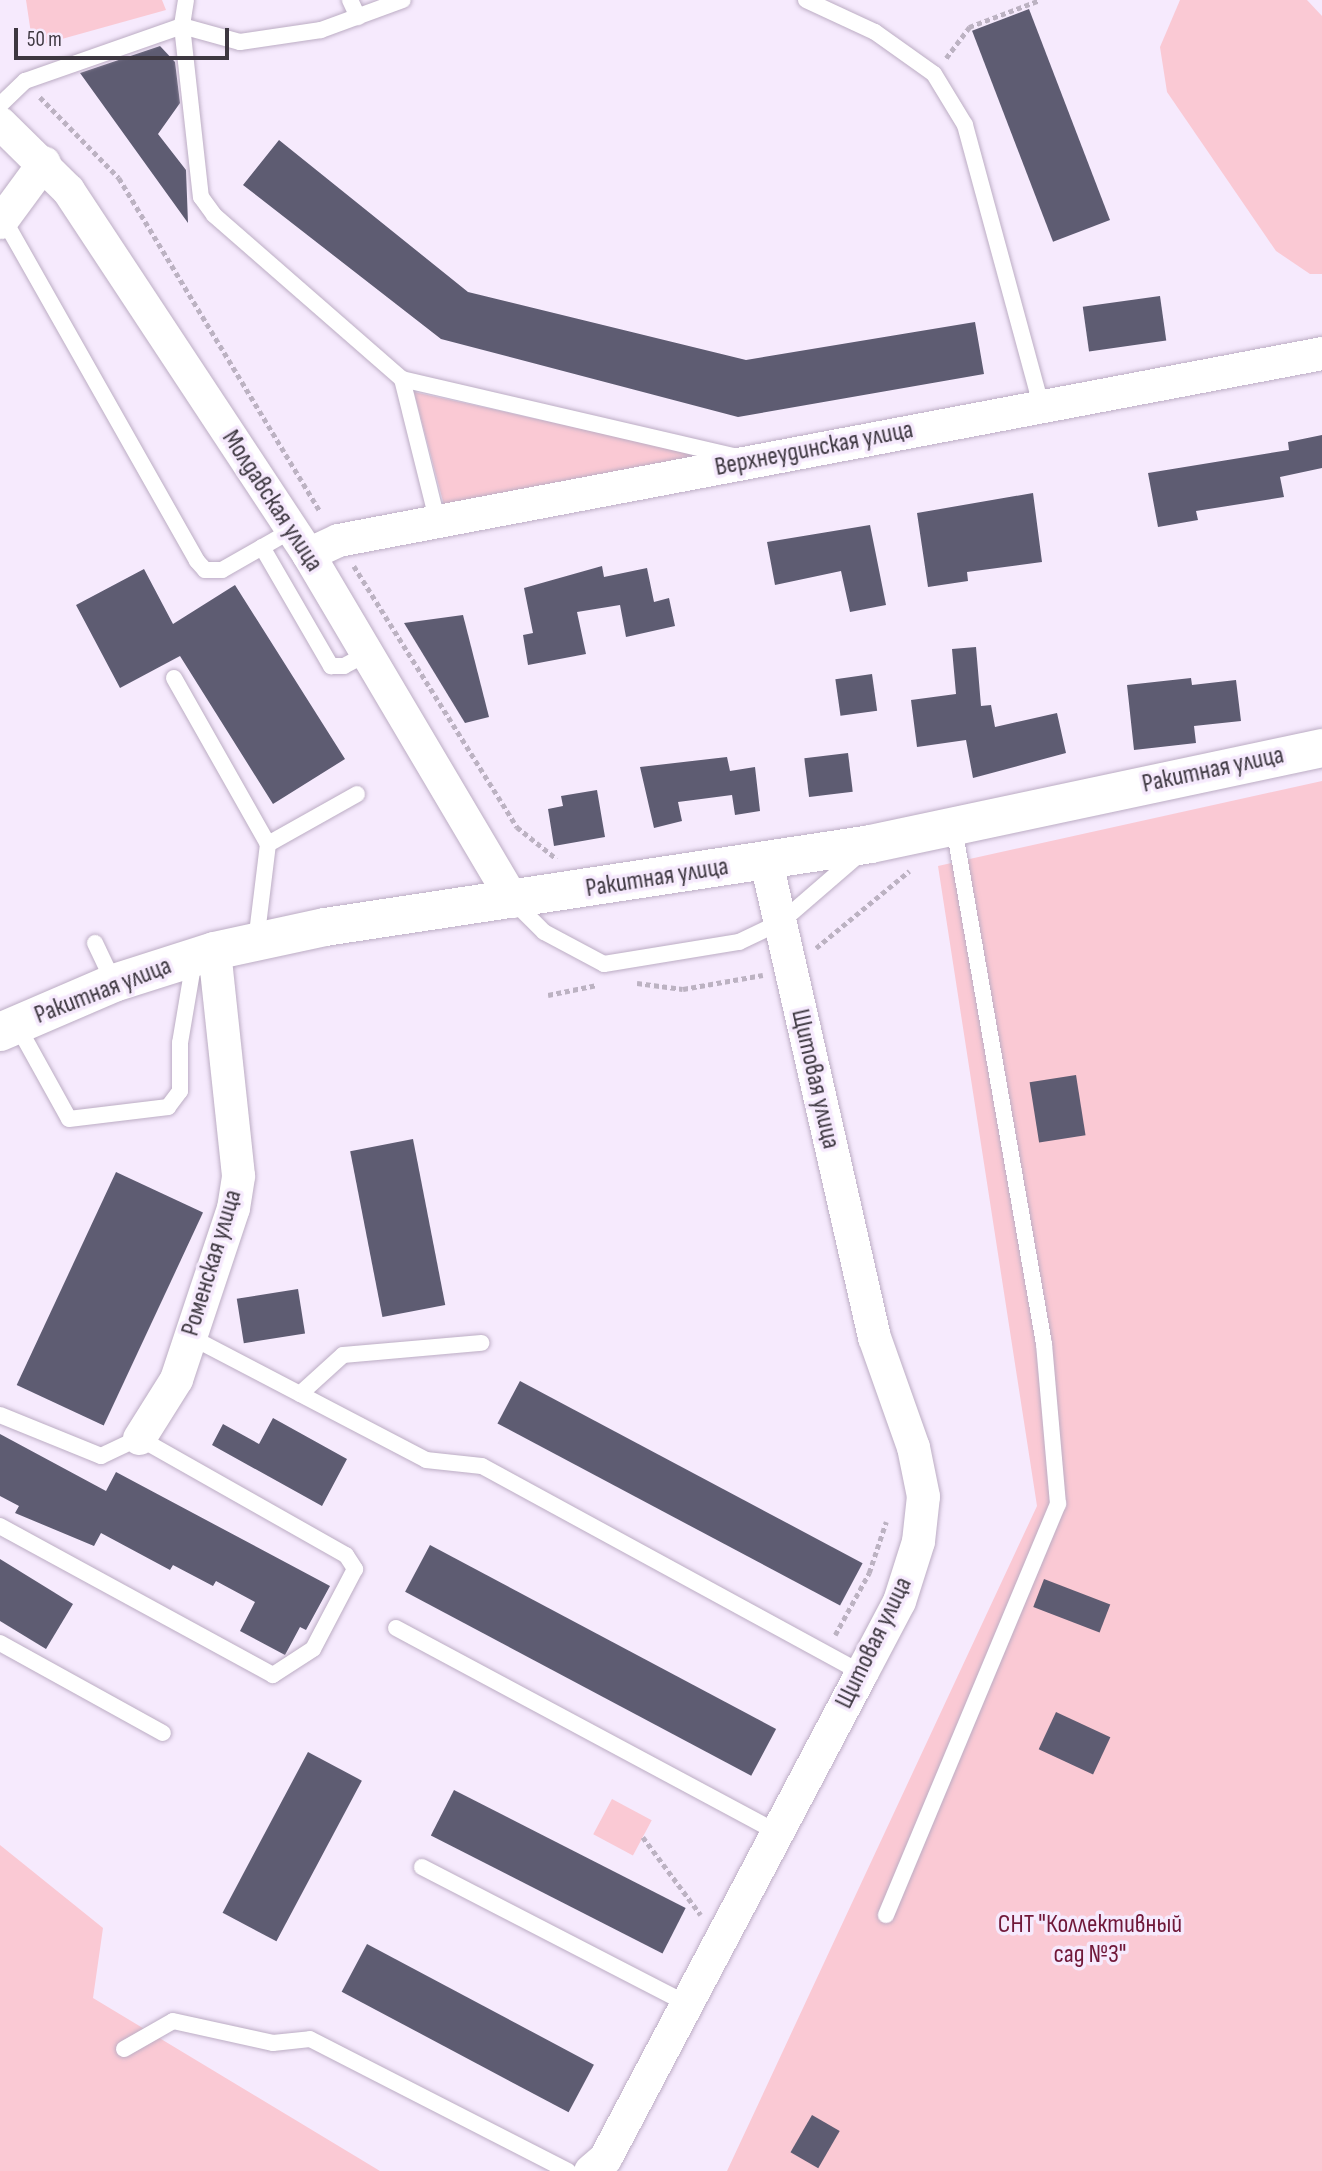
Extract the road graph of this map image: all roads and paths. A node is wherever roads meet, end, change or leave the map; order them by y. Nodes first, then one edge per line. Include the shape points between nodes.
1 (186, 0) edge
2 (350, 0) edge
3 (403, 0) edge
4 (806, 0) edge
5 (1040, 0) edge
6 (358, 17) junction
7 (182, 26) junction
8 (934, 74) junction
9 (25, 81) junction
10 (0, 105) edge
11 (0, 123) edge
12 (44, 162) junction
13 (1, 220) edge
14 (1322, 353) edge
15 (402, 380) junction
16 (1041, 404) junction
17 (755, 461) junction
18 (439, 524) junction
19 (338, 540) junction
20 (300, 542) junction
21 (262, 547) junction
22 (367, 653) junction
23 (174, 678) dead end
24 (1322, 748) edge
25 (357, 794) dead end
26 (956, 835) junction
27 (268, 844) junction
28 (871, 844) junction
29 (766, 861) junction
30 (561, 863) dead end
31 (513, 901) junction
32 (780, 922) junction
33 (256, 942) junction
34 (95, 943) dead end
35 (204, 954) junction
36 (770, 977) junction
37 (631, 982) dead end
38 (114, 983) junction
39 (606, 983) dead end
40 (548, 995) dead end
41 (8, 1029) edge
42 (191, 1337) junction
43 (481, 1343) dead end
44 (300, 1394) junction
45 (0, 1415) edge
46 (139, 1438) junction
47 (887, 1518) dead end
48 (0, 1526) edge
49 (396, 1628) dead end
50 (0, 1643) edge
51 (825, 1654) junction
52 (862, 1673) junction
53 (163, 1733) dead end
54 (777, 1832) junction
55 (643, 1837) dead end
56 (422, 1867) dead end
57 (886, 1915) dead end
58 (709, 1923) dead end
59 (686, 2003) junction
60 (124, 2049) dead end
61 (568, 2171) edge
62 (590, 2171) edge

1 - 7 lane
2 - 6 lane
3 - 6 lane
4 - 8 lane via 875,32
5 - 8 path via 969,27
6 - 7 lane via 321,30 240,42
7 - 9 lane
7 - 15 lane via 201,197 214,215
8 - 16 lane via 965,125
9 - 10 lane
9 - 19 path via 119,178
11 - 12 street, Молдавская улица
12 - 13 street
12 - 20 street, Молдавская улица
13 - 21 lane via 197,561 214,572
14 - 16 street, Верхнеудинская улица
15 - 17 lane
15 - 18 lane
16 - 17 street, Верхнеудинская улица
17 - 18 street, Верхнеудинская улица
18 - 19 street, Верхнеудинская улица
19 - 20 street, Верхнеудинская улица
19 - 30 path via 517,827
20 - 21 lane
20 - 22 street, Молдавская улица
21 - 22 lane via 331,666 344,666
22 - 31 street, Молдавская улица
23 - 27 lane
24 - 26 street, Ракитная улица
25 - 27 lane
26 - 28 street, Ракитная улица
26 - 36 path
26 - 57 lane via 1044,1344 1058,1504
27 - 33 lane
28 - 29 street, Ракитная улица
28 - 32 lane
29 - 31 street, Ракитная улица
29 - 32 street, Щитовая улица
31 - 32 lane via 544,932 604,964 738,942
31 - 33 street, Ракитная улица
32 - 36 street, Щитовая улица
33 - 35 street, Ракитная улица
34 - 38 lane
35 - 38 street, Ракитная улица
35 - 41 lane via 180,1043 180,1091 168,1107 68,1119
35 - 42 street, Роменская улица via 238,1175
36 - 37 path via 683,989
36 - 52 street, Щитовая улица via 874,1337 913,1447 923,1496 919,1541 899,1601
38 - 41 street, Ракитная улица
39 - 40 path
42 - 44 lane
42 - 46 street, Роменская улица via 166,1400
43 - 44 lane via 343,1355
44 - 51 lane via 426,1461 482,1466
45 - 46 lane via 102,1456
46 - 48 lane via 353,1561 355,1569 313,1649 280,1673 264,1673
47 - 51 path via 869,1573
49 - 54 lane
50 - 53 lane
51 - 52 lane
52 - 54 street, Щитовая улица
54 - 59 street, Щитовая улица
55 - 58 path
56 - 59 lane
59 - 62 street, Щитовая улица via 605,2158
60 - 61 lane via 173,2021 272,2043 310,2039

